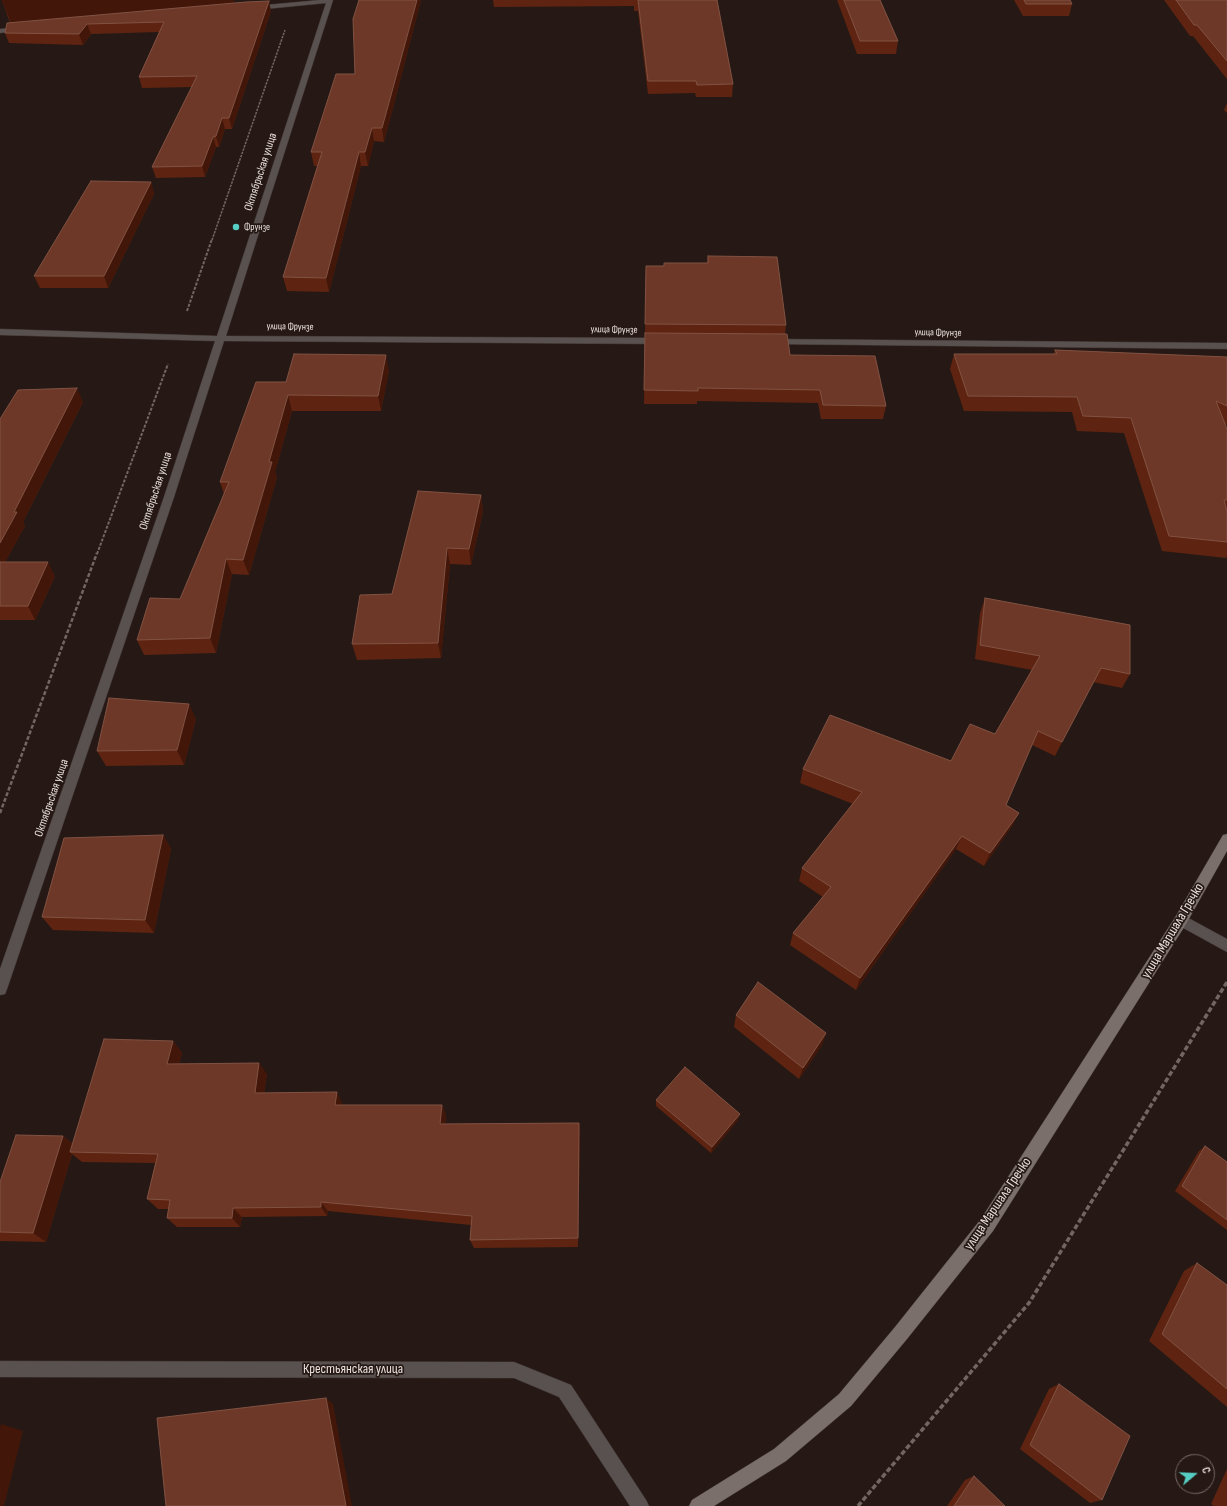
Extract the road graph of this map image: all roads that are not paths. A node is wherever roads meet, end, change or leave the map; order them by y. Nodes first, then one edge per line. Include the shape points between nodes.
1 (330, 1) edge
2 (247, 8) edge
3 (32, 28) edge
4 (0, 31) edge
5 (0, 332) edge
6 (220, 338) junction
7 (671, 341) edge
8 (766, 342) edge
9 (1227, 346) edge
10 (1227, 839) edge
11 (1181, 920) junction
12 (1227, 946) edge
13 (0, 989) edge
14 (0, 1369) edge
15 (640, 1506) edge
16 (698, 1506) edge

1 - 2 street
1 - 6 street, Октябрьская улица
3 - 4 street
5 - 6 street, улица Фрунзе
6 - 7 street, улица Фрунзе
6 - 13 street, Октябрьская улица
8 - 9 street, улица Фрунзе
10 - 11 main road, улица Маршала Гречко
11 - 12 street
11 - 16 main road, улица Маршала Гречко via 987,1225 896,1339 845,1400 780,1455
14 - 15 street, Крестьянская улица via 514,1370 565,1391

